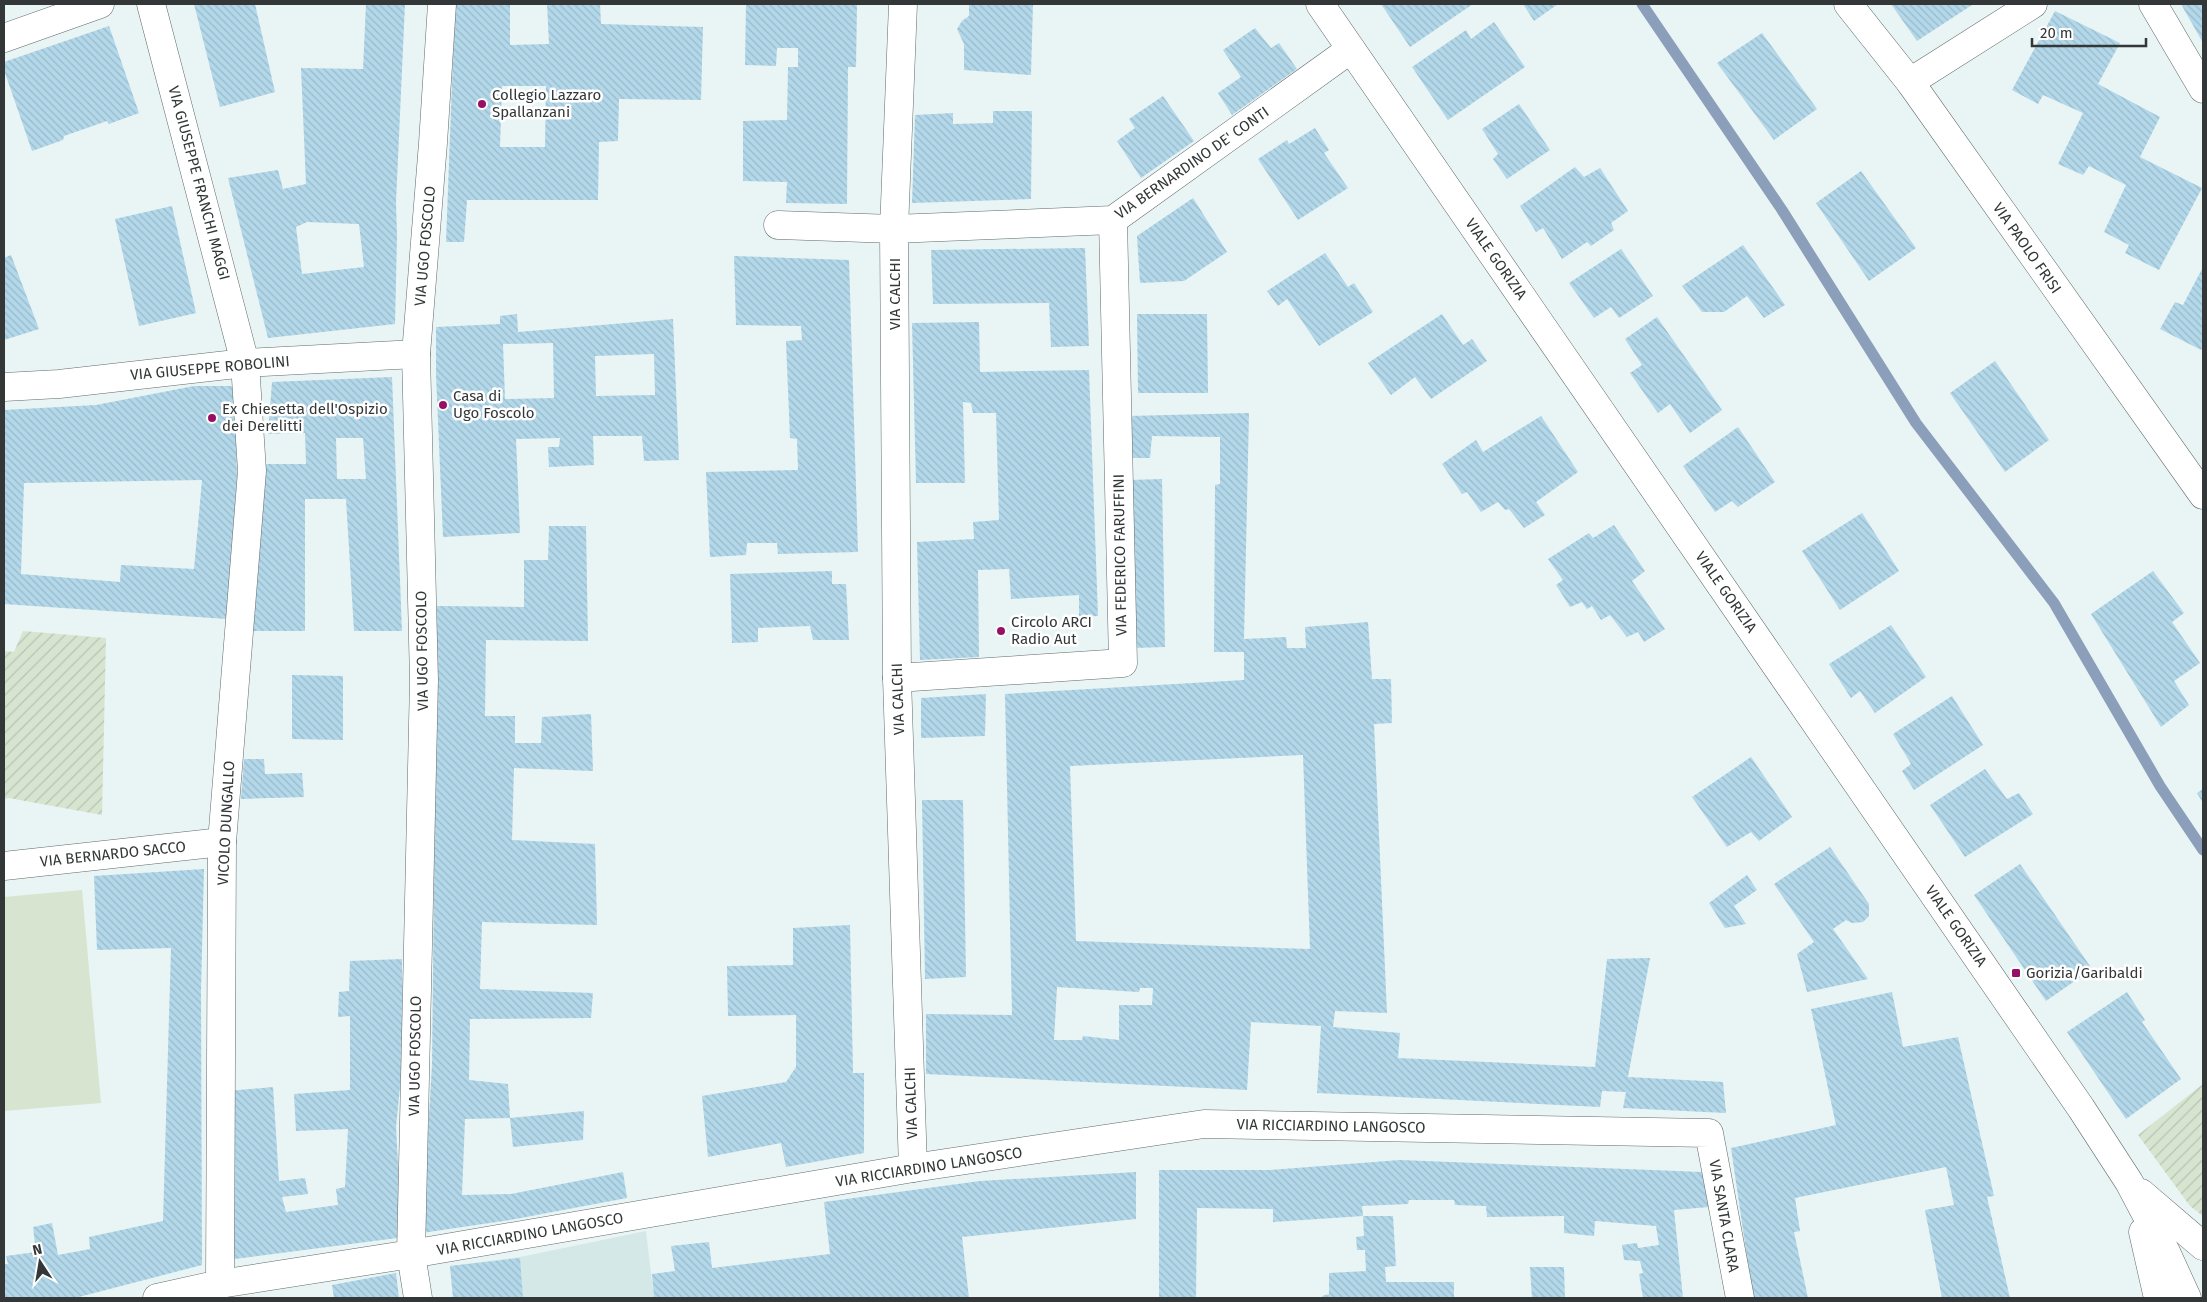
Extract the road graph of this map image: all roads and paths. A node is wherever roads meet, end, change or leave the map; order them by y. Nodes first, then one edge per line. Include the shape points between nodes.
1 (100, 4) edge
2 (152, 4) edge
3 (442, 4) edge
4 (903, 4) edge
5 (1320, 4) edge
6 (1848, 4) edge
7 (2033, 4) edge
8 (2153, 4) edge
9 (4, 38) edge
10 (1351, 49) junction
11 (1910, 82) junction
12 (2203, 89) edge
13 (1113, 220) junction
14 (778, 225) dead end
15 (894, 229) junction
16 (416, 354) junction
17 (245, 363) junction
18 (4, 387) edge
19 (2203, 495) edge
20 (897, 678) junction
21 (222, 842) junction
22 (4, 866) edge
23 (1709, 1133) joint
24 (913, 1168) junction
25 (2129, 1182) junction
26 (2203, 1246) edge
27 (411, 1254) junction
28 (220, 1284) junction
29 (157, 1298) edge
30 (418, 1298) edge
31 (1740, 1298) edge
32 (2158, 1298) edge
33 (2187, 1298) edge

1 - 9 street
2 - 17 street, VIA GIUSEPPE FRANCHI MAGGI
3 - 16 street, VIA UGO FOSCOLO
4 - 15 street, VIA CALCHI
5 - 10 street, VIALE GORIZIA
6 - 11 street, VIA PAOLO FRISI
7 - 11 street
8 - 12 street
10 - 13 street, VIA BERNARDINO DE' CONTI
10 - 25 street, VIALE GORIZIA via 2076,1099
11 - 19 street, VIA PAOLO FRISI
13 - 15 street, VIA BERNARDINO DE' CONTI
13 - 20 street, VIA FEDERICO FARUFFINI via 1123,663
14 - 15 street
15 - 20 street, VIA CALCHI
16 - 17 street, VIA GIUSEPPE ROBOLINI
16 - 27 street, VIA UGO FOSCOLO via 424,680
17 - 18 street, VIA GIUSEPPE ROBOLINI
17 - 21 street, VICOLO DUNGALLO via 252,471
20 - 24 street, VIA CALCHI
21 - 22 street, VIA BERNARDO SACCO
21 - 28 street, VICOLO DUNGALLO
23 - 24 street, VIA RICCIARDINO LANGOSCO via 1204,1124
23 - 31 street, VIA SANTA CLARA
24 - 27 street, VIA RICCIARDINO LANGOSCO
25 - 26 street, VIALE GORIZIA
25 - 32 street, VIALE GORIZIA
25 - 33 street, VIALE GORIZIA
27 - 28 street, VIA RICCIARDINO LANGOSCO
27 - 30 street, VIA UGO FOSCOLO
28 - 29 street, VIA RICCIARDINO LANGOSCO

